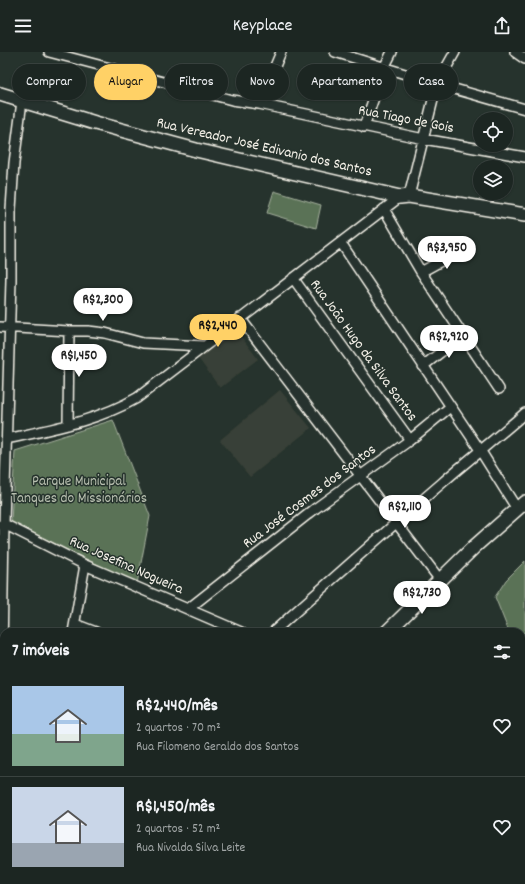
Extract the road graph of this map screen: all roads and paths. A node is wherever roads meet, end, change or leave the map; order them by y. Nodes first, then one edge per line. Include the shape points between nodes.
1 (49, 52) edge
2 (281, 52) edge
3 (335, 52) edge
4 (392, 52) edge
5 (455, 52) edge
6 (515, 52) edge
7 (525, 59) edge
8 (372, 64) edge
9 (386, 64) edge
10 (448, 64) edge
11 (458, 90) edge
12 (0, 94) edge
13 (373, 100) edge
14 (433, 100) edge
15 (22, 101) junction
16 (259, 104) junction
17 (525, 109) edge
18 (364, 127) junction
19 (424, 139) junction
20 (525, 157) edge
21 (405, 196) junction
22 (384, 209) junction
23 (525, 215) edge
24 (341, 243) junction
25 (463, 249) dead end
26 (421, 272) junction
27 (293, 278) junction
28 (240, 318) junction
29 (0, 327) edge
30 (10, 328) junction
31 (68, 331) junction
32 (463, 335) junction
33 (204, 346) junction
34 (422, 366) junction
35 (498, 389) dead end
36 (450, 407) junction
37 (525, 413) edge
38 (68, 425) junction
39 (7, 440) junction
40 (410, 440) junction
41 (480, 450) junction
42 (360, 475) junction
43 (521, 505) edge
44 (396, 523) junction
45 (2, 524) edge
46 (85, 565) junction
47 (440, 580) junction
48 (188, 609) junction
49 (2, 628) edge
50 (74, 628) edge
51 (232, 628) edge
52 (278, 628) edge
53 (390, 628) edge

1 - 16 street, Rua Tiago de Gois via 232,100
2 - 16 street
3 - 8 street
4 - 9 street
5 - 10 street
6 - 7 street
11 - 17 street
12 - 15 street, Rua Vereador José Edivanio dos Santos
13 - 18 street
14 - 19 street
15 - 21 street, Rua Vereador José Edivanio dos Santos via 196,150
15 - 30 street via 11,209
16 - 18 street, Rua Tiago de Gois
18 - 19 street, Rua Tiago de Gois
19 - 20 street, Rua Tiago de Gois
19 - 21 street
21 - 22 street
21 - 23 street, Rua Vereador José Edivanio dos Santos
22 - 24 street
22 - 26 street
24 - 27 street
24 - 34 street
25 - 26 street
26 - 32 street
27 - 28 street
27 - 40 street, Rua João Hugo da Silva Santos
28 - 33 street
28 - 42 street
29 - 30 street
30 - 31 street
30 - 39 street
31 - 33 street via 99,332 143,343
31 - 38 street
32 - 34 street
32 - 35 street
33 - 38 street via 132,401
34 - 36 street
36 - 40 street, Rua José Cosmes dos Santos
36 - 41 street
37 - 41 street
38 - 39 street
39 - 45 street
40 - 42 street, Rua José Cosmes dos Santos
41 - 43 street
41 - 44 street
42 - 44 street
42 - 48 street, Rua José Cosmes dos Santos
43 - 47 street
44 - 47 street
44 - 52 street
45 - 46 street, Rua Josefina Nogueira
45 - 49 street
46 - 48 street, Rua Josefina Nogueira
46 - 50 street
47 - 53 street
48 - 51 street, Rua Josefina Nogueira

